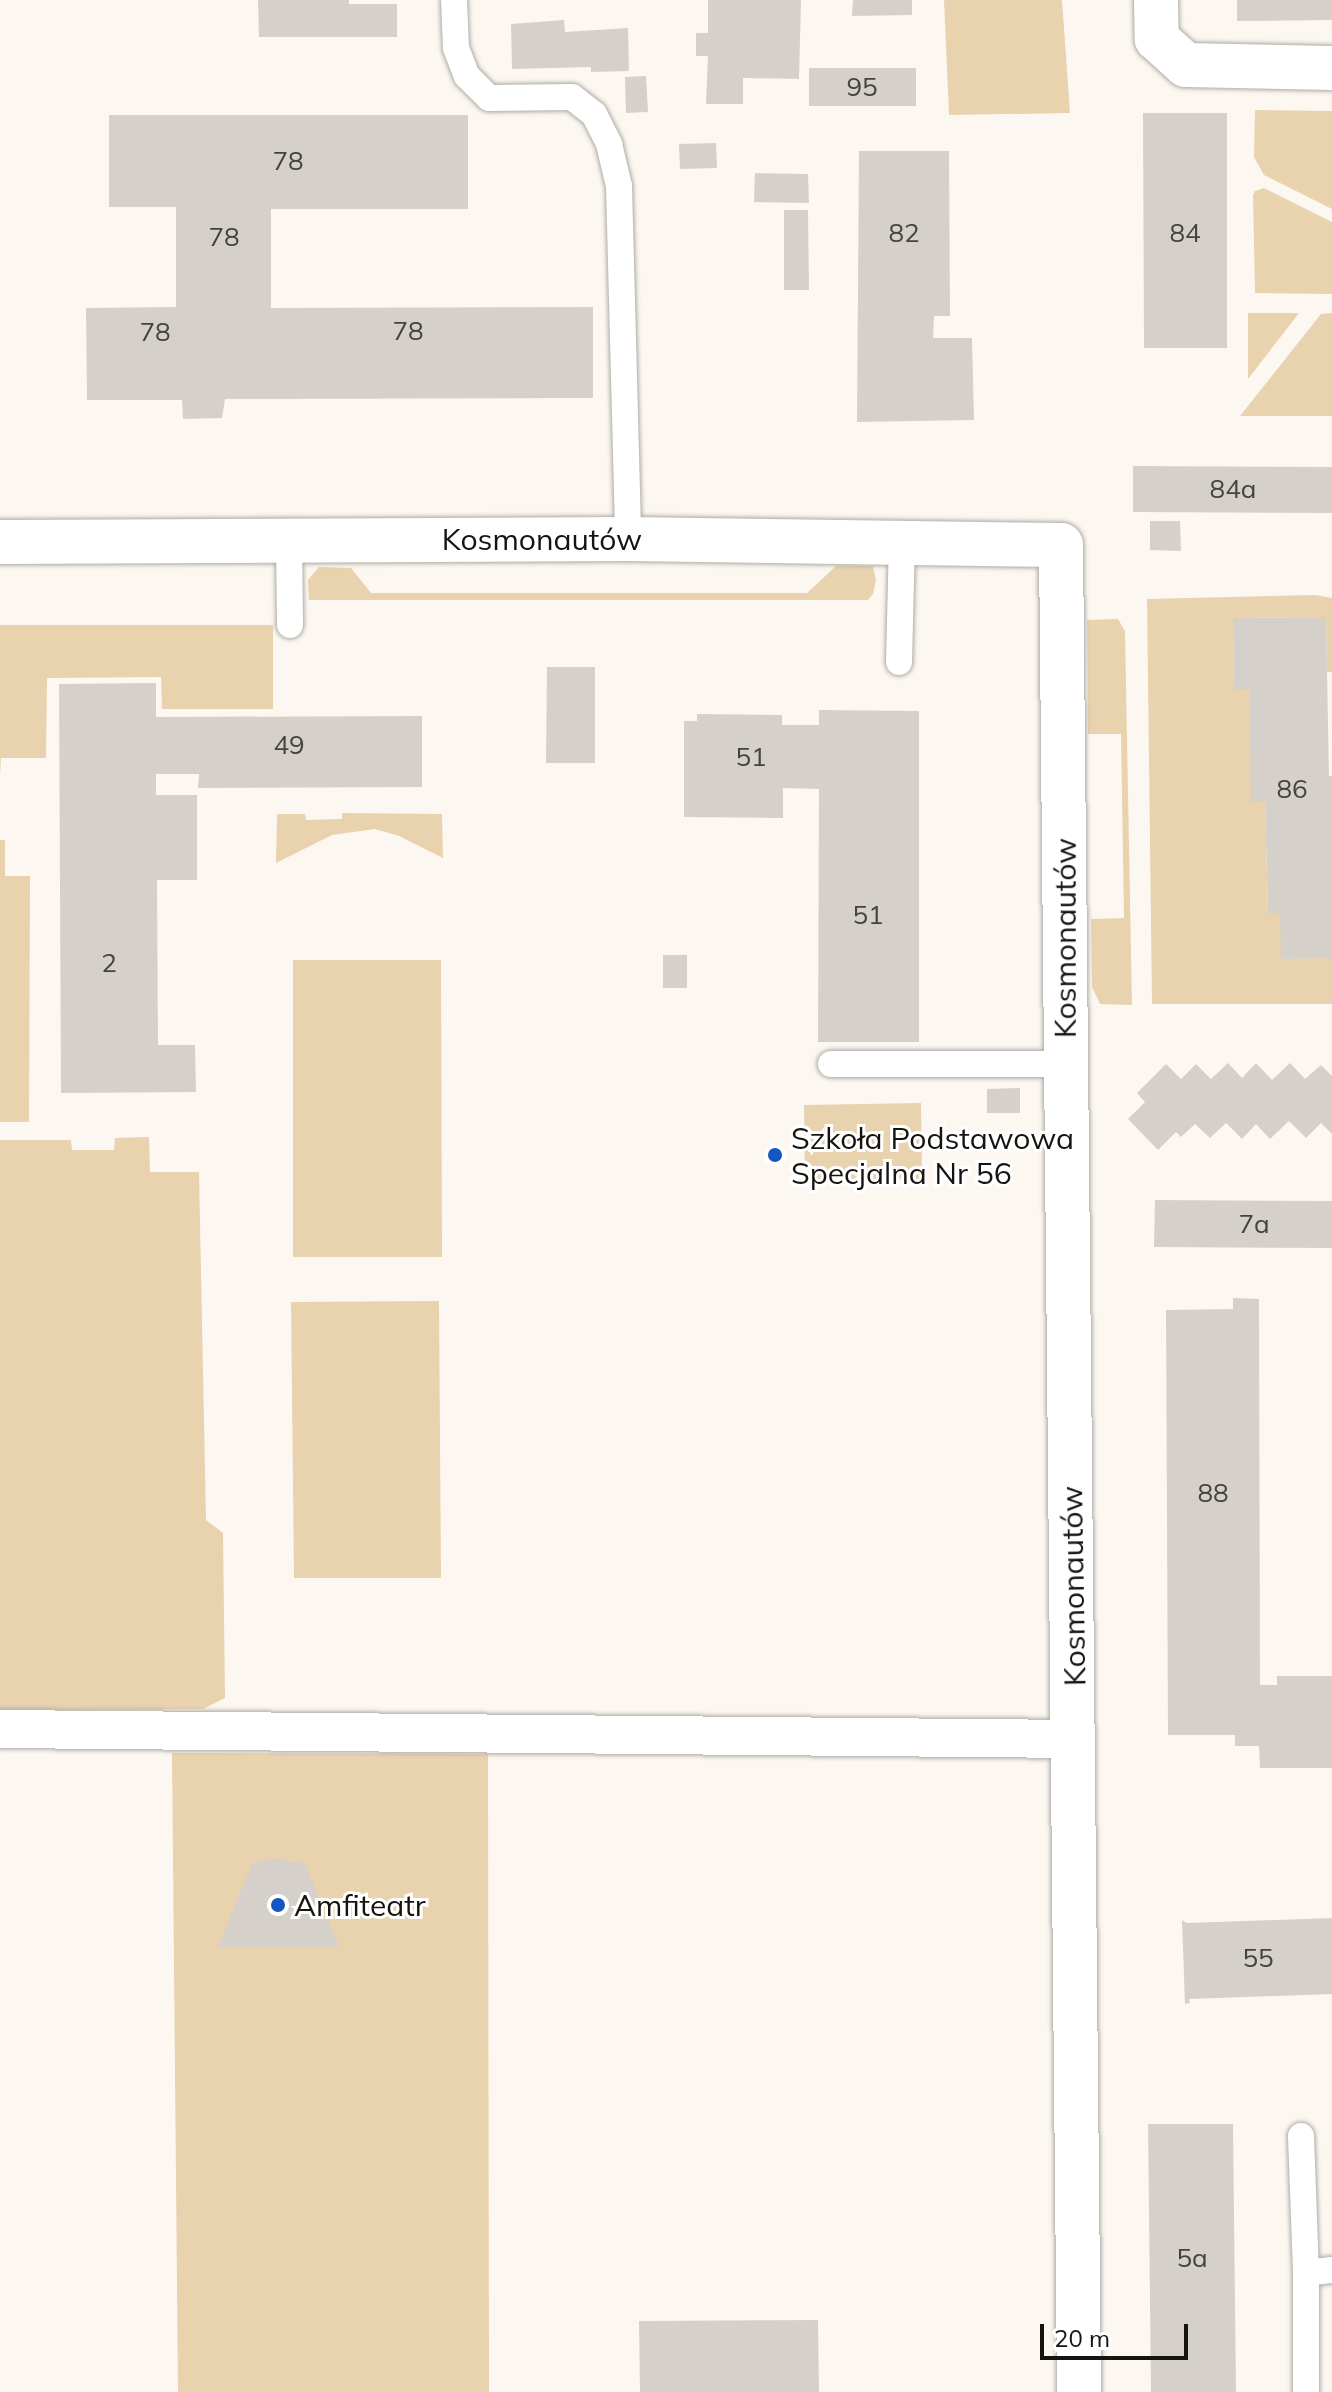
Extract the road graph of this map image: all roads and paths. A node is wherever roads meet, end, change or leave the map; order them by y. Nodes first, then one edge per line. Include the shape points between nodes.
1 (454, 0) edge
2 (1156, 0) edge
3 (1332, 68) edge
4 (628, 539) junction
5 (289, 540) junction
6 (902, 541) junction
7 (0, 542) edge
8 (290, 625) dead end
9 (899, 662) dead end
10 (831, 1064) dead end
11 (1066, 1064) junction
12 (0, 1729) edge
13 (1075, 1739) junction
14 (1301, 2136) dead end
15 (1319, 2272) edge
16 (1079, 2392) edge
17 (1306, 2392) edge

1 - 4 lane via 456,48 467,76 489,98 572,97 594,114 609,144 619,186
2 - 3 street via 1157,39 1186,65
4 - 5 street, Kosmonautów
4 - 6 street, Kosmonautów
5 - 7 street, Kosmonautów
5 - 8 lane
6 - 9 lane
6 - 11 street, Kosmonautów via 1061,545
10 - 11 lane
11 - 13 street, Kosmonautów
12 - 13 street
13 - 16 street, Kosmonautów
14 - 15 lane
15 - 17 lane

